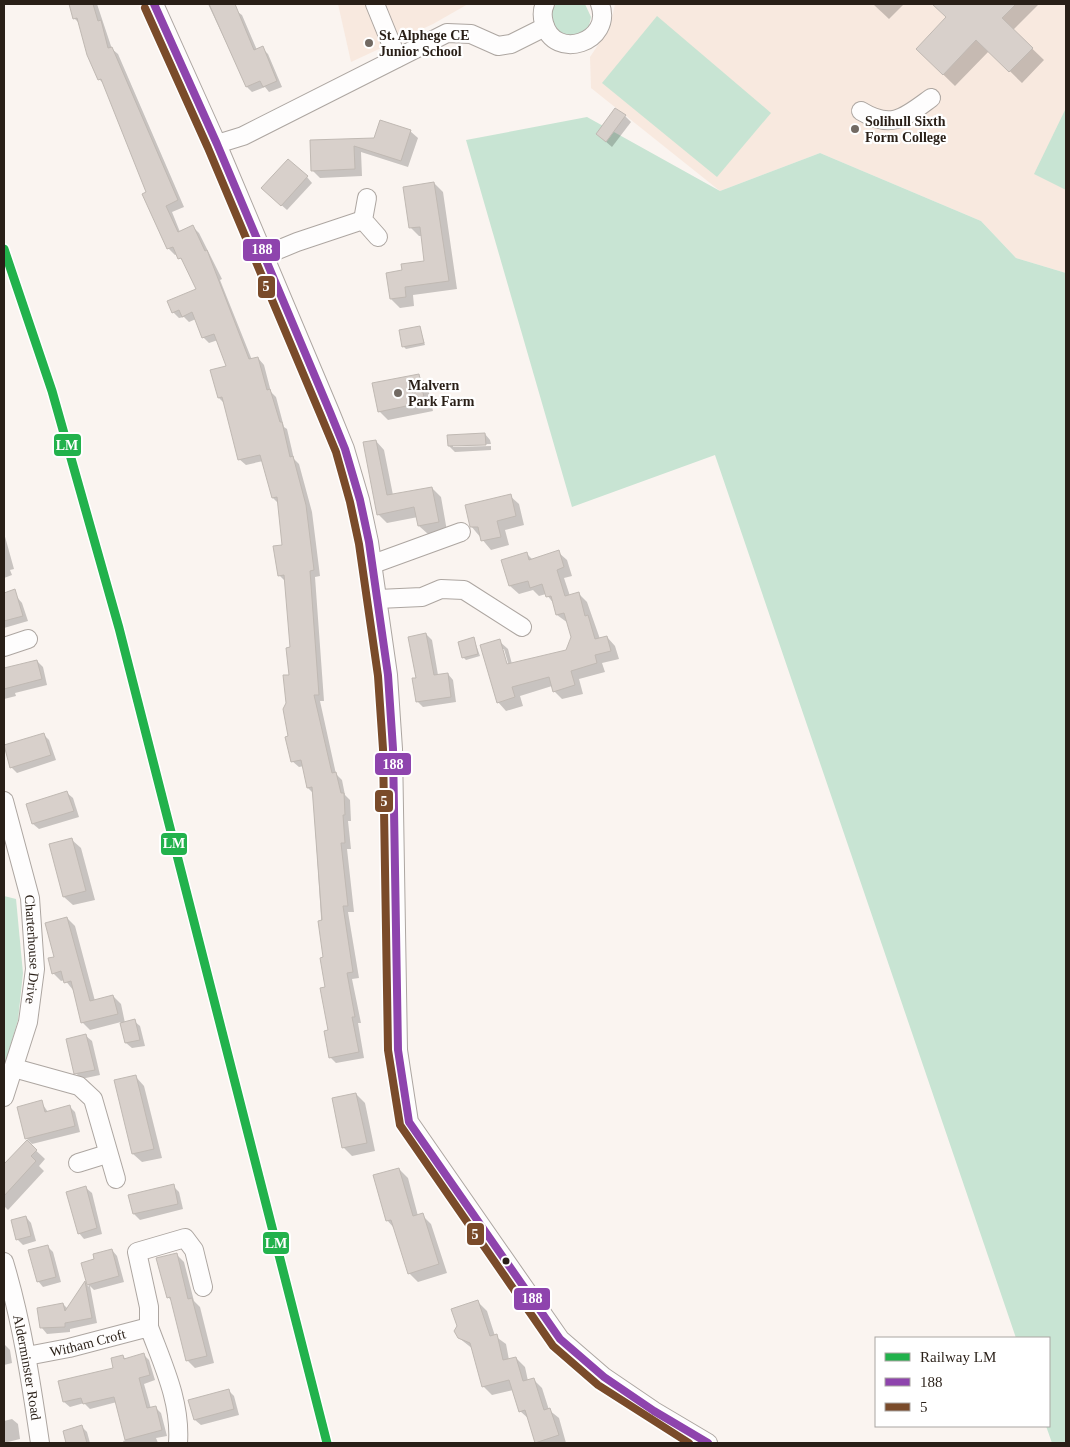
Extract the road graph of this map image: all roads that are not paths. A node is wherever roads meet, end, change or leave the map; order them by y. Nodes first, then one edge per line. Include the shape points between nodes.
1 (154, 4) edge
2 (376, 4) edge
3 (545, 4) edge
4 (600, 4) edge
5 (545, 27) junction
6 (397, 58) junction
7 (930, 98) dead end
8 (861, 111) dead end
9 (217, 144) junction
10 (366, 198) dead end
11 (363, 220) junction
12 (378, 238) dead end
13 (263, 256) junction
14 (461, 532) dead end
15 (372, 564) junction
16 (378, 599) junction
17 (522, 626) dead end
18 (28, 638) dead end
19 (4, 647) edge
20 (4, 801) edge
21 (14, 1068) junction
22 (4, 1097) edge
23 (107, 1154) junction
24 (78, 1164) dead end
25 (116, 1179) dead end
26 (4, 1262) edge
27 (203, 1287) dead end
28 (149, 1327) junction
29 (27, 1356) junction
30 (40, 1443) edge
31 (178, 1443) edge
32 (708, 1443) edge

1 - 9 street
2 - 6 street
3 - 5 street via 542,18
4 - 5 street via 600,26 596,34 581,44 556,40
5 - 6 street via 511,44 498,46 471,34 447,33
6 - 9 street via 243,136
7 - 8 street via 893,122 874,119
9 - 13 street
10 - 11 street
11 - 12 street
11 - 13 street
13 - 15 street via 345,449 360,500
14 - 15 street
15 - 16 street
16 - 17 street via 422,597 441,589 464,590
16 - 32 street via 393,749 398,1050 409,1122 560,1339 604,1377
18 - 19 street
20 - 21 street, Charterhouse Drive via 30,898 35,969 28,1022
21 - 22 street, Charterhouse Drive
21 - 23 street via 79,1086 92,1098
23 - 24 street
23 - 25 street
26 - 29 street, Alderminster Road via 17,1304
27 - 28 street via 194,1250 185,1238 137,1252 149,1308
28 - 29 street, Witham Croft
28 - 31 street via 175,1397
29 - 30 street, Alderminster Road

